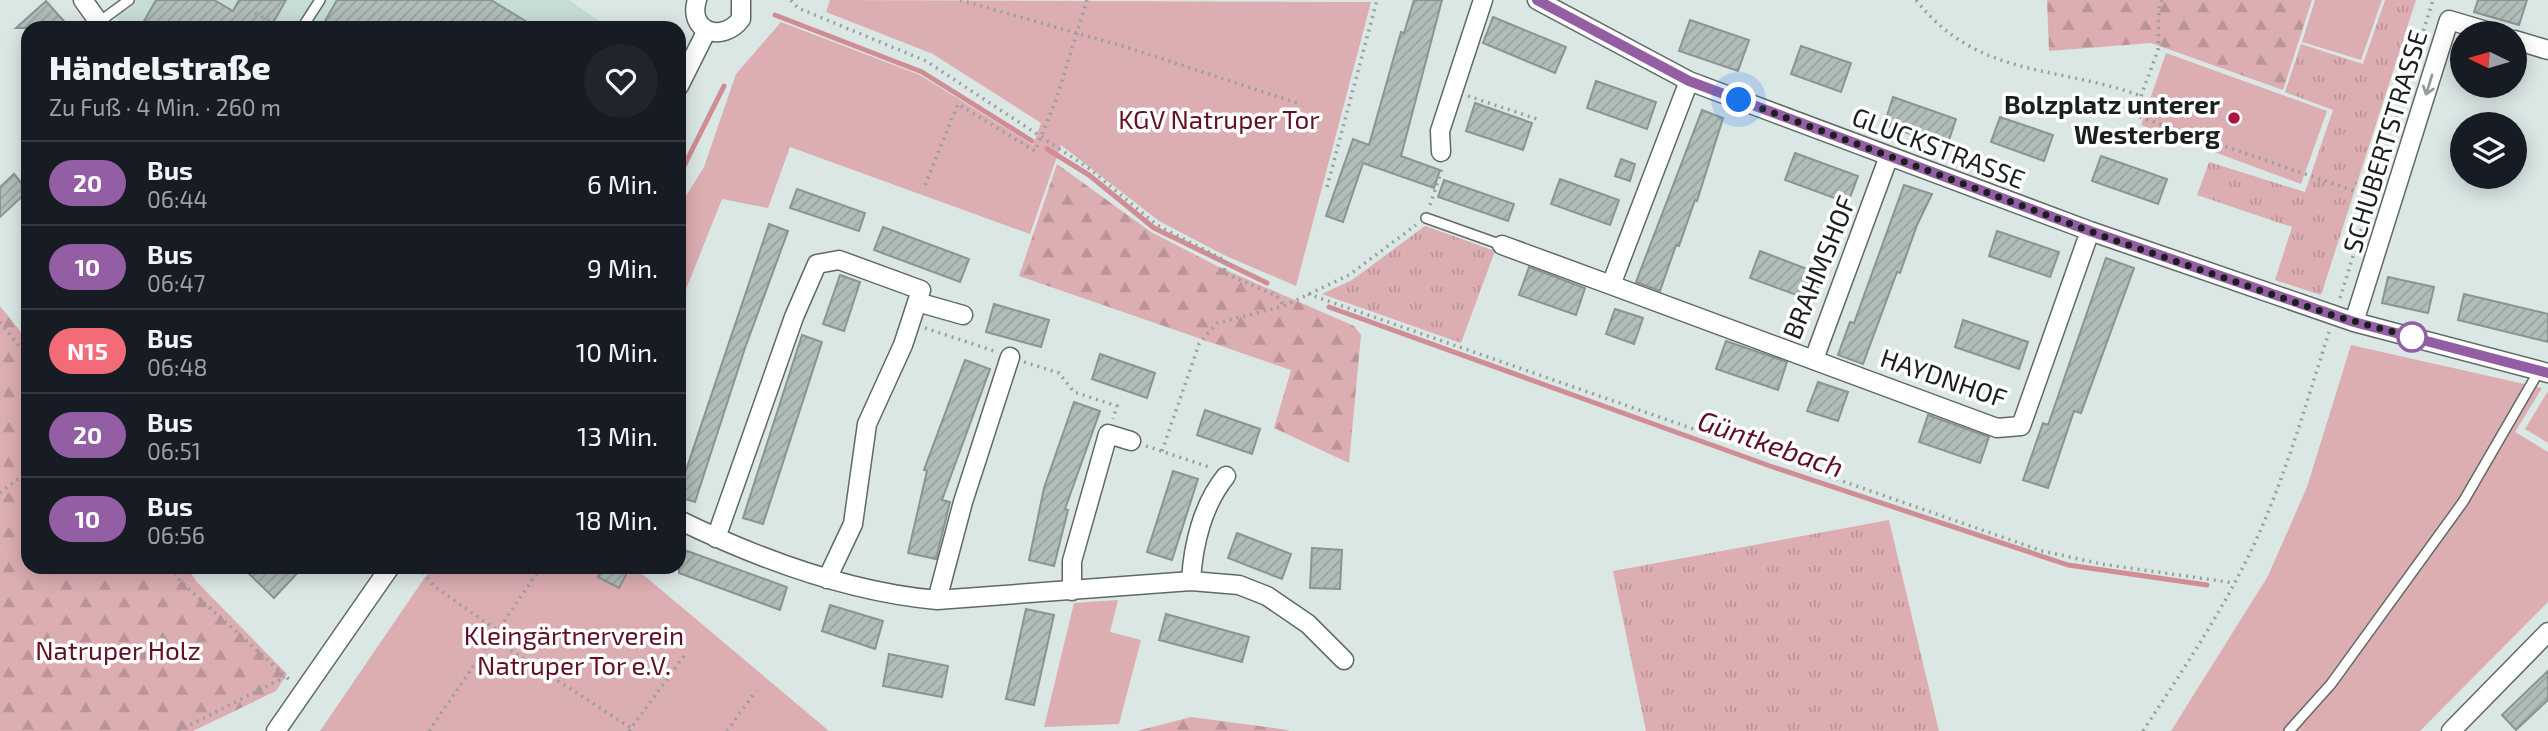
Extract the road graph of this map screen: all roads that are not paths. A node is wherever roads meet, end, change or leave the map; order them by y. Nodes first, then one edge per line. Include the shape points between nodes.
1 (83, 0) edge
2 (130, 0) edge
3 (320, 0) edge
4 (698, 0) edge
5 (741, 0) edge
6 (1483, 0) edge
7 (1537, 0) edge
8 (98, 21) edge
9 (106, 21) edge
10 (306, 21) edge
11 (2452, 21) edge
12 (707, 30) junction
13 (2527, 44) edge
14 (2548, 50) edge
15 (686, 72) edge
16 (1689, 81) junction
17 (1441, 152) road end
18 (1889, 156) junction
19 (1426, 218) road end
20 (2090, 231) junction
21 (1502, 245) joint
22 (1611, 285) junction
23 (917, 302) junction
24 (963, 315) dead end
25 (2354, 322) junction
26 (1010, 357) road end
27 (1814, 359) junction
28 (2544, 372) edge
29 (1131, 441) dead end
30 (1226, 476) road end
31 (686, 523) edge
32 (716, 538) junction
33 (385, 574) edge
34 (827, 579) junction
35 (1191, 581) junction
36 (1072, 591) junction
37 (937, 600) junction
38 (2547, 634) edge
39 (1343, 660) dead end
40 (276, 731) edge
41 (2288, 731) edge
42 (2451, 731) edge

1 - 8 street
2 - 9 lane
3 - 10 lane
4 - 12 street via 696,17
5 - 12 street via 741,19 735,28 716,33
6 - 17 street via 1440,131
7 - 16 street, GLUCKSTRASSE
11 -> 25 street, SCHUBERTSTRASSE via 2449,20
12 - 15 street
13 - 14 street
16 - 18 street, GLUCKSTRASSE
16 - 22 street
18 - 20 street, GLUCKSTRASSE
18 - 27 street, BRAHMSHOF
19 - 21 lane
20 - 25 street, GLUCKSTRASSE
20 - 27 street, HAYDNHOF via 2021,426 1997,428
21 - 22 street, BRAHMSHOF
22 - 27 street, BRAHMSHOF
23 - 24 street
23 - 32 street via 921,290 839,260 817,264
23 - 34 street via 867,424 853,524
25 - 28 street, GLUCKSTRASSE
26 - 37 street
28 - 41 lane via 2463,502 2331,684
29 - 36 street via 1108,434 1072,561
30 - 35 street via 1211,494
31 - 32 street
32 - 34 street
33 - 40 street
34 - 37 street via 896,596
35 - 36 street
35 - 39 street via 1239,585 1267,596 1308,624
36 - 37 street
38 - 42 street

